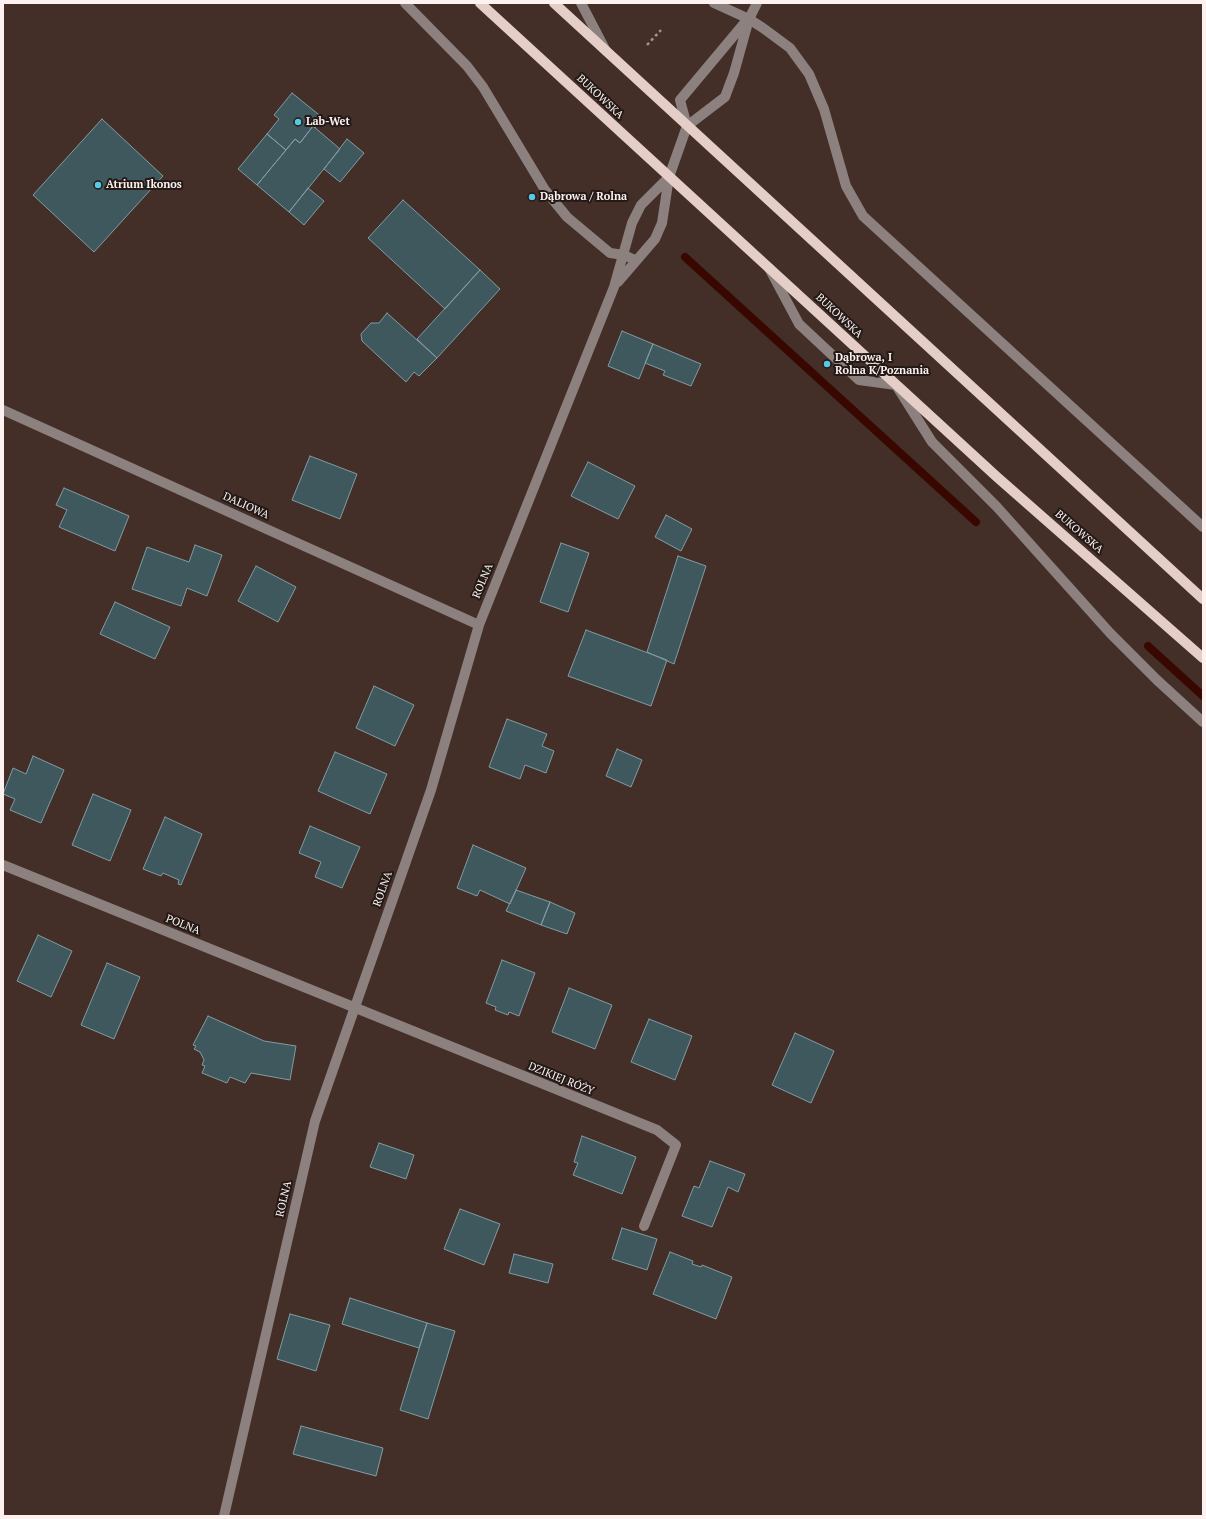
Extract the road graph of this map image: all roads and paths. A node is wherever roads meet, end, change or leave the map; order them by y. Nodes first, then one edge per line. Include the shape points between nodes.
1 (406, 3) edge
2 (480, 3) edge
3 (554, 3) edge
4 (581, 3) edge
5 (714, 3) edge
6 (757, 3) edge
7 (749, 19) junction
8 (661, 30) dead end
9 (646, 45) dead end
10 (606, 51) junction
11 (687, 126) junction
12 (669, 177) junction
13 (624, 255) junction
14 (635, 260) junction
15 (768, 266) junction
16 (614, 287) junction
17 (896, 385) junction
18 (3, 410) edge
19 (1203, 527) edge
20 (1203, 599) edge
21 (479, 625) junction
22 (1203, 658) edge
23 (1203, 722) edge
24 (3, 865) edge
25 (353, 1008) junction
26 (644, 1226) dead end
27 (224, 1516) edge

1 - 13 street via 467,66 545,190 567,217 610,253
2 - 12 main road, BUKOWSKA
3 - 10 main road
4 - 10 street
5 - 7 street
6 - 7 street
7 - 11 street via 725,97
7 - 11 street via 680,100
7 - 19 street via 790,48 810,74 824,108 846,186 863,216
8 - 9 path
10 - 11 main road
11 - 12 street
11 - 20 main road
12 - 13 street via 641,205 632,223
12 - 14 street via 662,223 655,239
12 - 15 main road, BUKOWSKA
13 - 14 street
13 - 16 street
14 - 16 street
15 - 17 main road, BUKOWSKA
15 - 17 street via 799,324 859,380
16 - 21 street, ROLNA
17 - 22 main road, BUKOWSKA
17 - 23 street via 932,442 997,508 1110,633
18 - 21 street, DALIOWA
21 - 25 street, ROLNA via 431,790
24 - 25 street, POLNA
25 - 26 street, DZIKIEJ RÓŻY via 656,1130 676,1145
25 - 27 street, ROLNA via 315,1121

